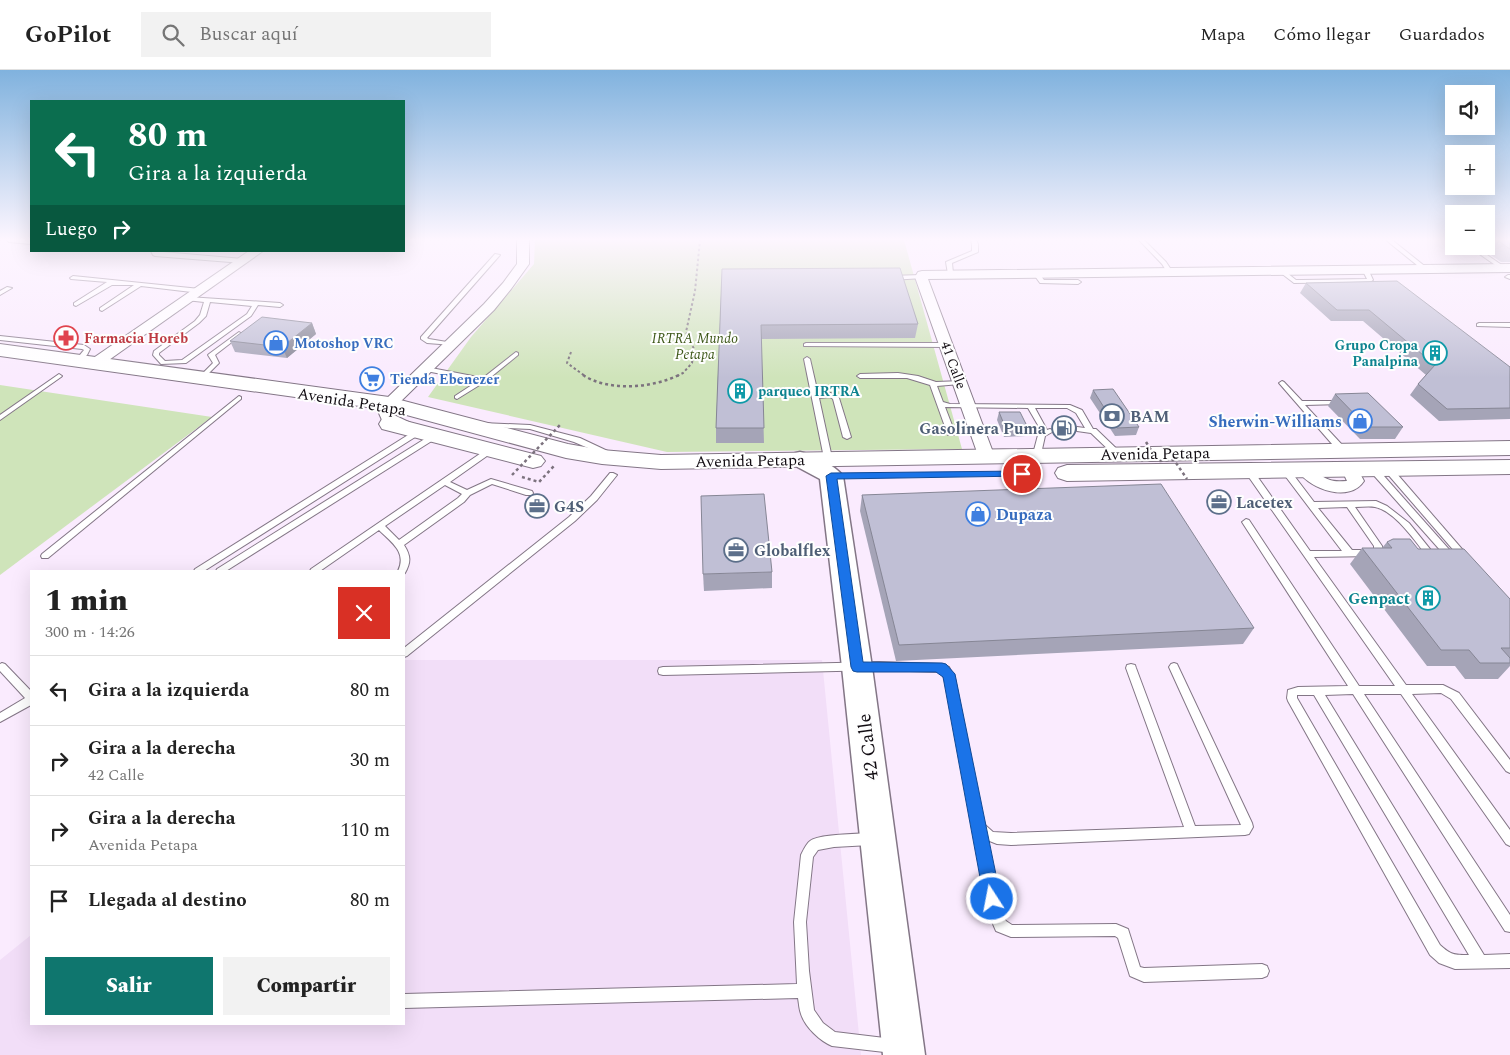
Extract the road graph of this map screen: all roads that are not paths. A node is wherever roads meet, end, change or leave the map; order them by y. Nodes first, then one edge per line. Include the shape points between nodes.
1 (105, 286) edge
2 (137, 286) edge
3 (151, 286) edge
4 (214, 286) edge
5 (470, 286) edge
6 (506, 286) edge
7 (925, 286) edge
8 (9, 288) dead end
9 (0, 293) edge
10 (204, 295) junction
11 (253, 303) junction
12 (76, 304) dead end
13 (280, 305) dead end
14 (102, 309) dead end
15 (1510, 325) edge
16 (1479, 326) dead end
17 (238, 334) edge
18 (0, 338) edge
19 (451, 344) junction
20 (946, 344) junction
21 (806, 345) dead end
22 (0, 350) edge
23 (516, 354) dead end
24 (807, 360) dead end
25 (85, 362) junction
26 (0, 368) edge
27 (426, 369) junction
28 (59, 376) junction
29 (860, 376) dead end
30 (201, 378) junction
31 (484, 380) junction
32 (960, 382) junction
33 (1282, 383) dead end
34 (934, 384) junction
35 (814, 396) junction
36 (457, 397) dead end
37 (240, 398) junction
38 (1353, 401) edge
39 (940, 403) junction
40 (1299, 403) junction
41 (389, 404) junction
42 (969, 406) junction
43 (1030, 406) junction
44 (0, 418) edge
45 (1080, 429) dead end
46 (1090, 430) junction
47 (422, 433) junction
48 (951, 433) dead end
49 (847, 437) dead end
50 (1510, 448) edge
51 (490, 452) junction
52 (1118, 453) junction
53 (1037, 454) junction
54 (986, 455) junction
55 (1346, 460) junction
56 (618, 467) junction
57 (830, 467) junction
58 (1510, 467) edge
59 (1381, 469) junction
60 (1249, 471) junction
61 (1296, 471) junction
62 (446, 483) junction
63 (467, 493) junction
64 (529, 493) dead end
65 (1313, 505) junction
66 (1350, 505) junction
67 (1246, 522) dead end
68 (381, 527) junction
69 (399, 544) junction
70 (1349, 553) junction
71 (1307, 554) junction
72 (1430, 554) edge
73 (45, 556) dead end
74 (1471, 564) edge
75 (1458, 565) edge
76 (200, 570) edge
77 (221, 570) edge
78 (316, 570) edge
79 (403, 570) edge
80 (405, 652) edge
81 (2, 667) dead end
82 (857, 667) junction
83 (1174, 667) dead end
84 (1131, 668) dead end
85 (663, 671) dead end
86 (1317, 690) junction
87 (1402, 690) junction
88 (1356, 691) junction
89 (30, 699) edge
90 (30, 701) edge
91 (0, 718) edge
92 (1510, 768) edge
93 (979, 827) junction
94 (1192, 833) junction
95 (878, 838) junction
96 (1510, 840) edge
97 (1510, 926) edge
98 (1480, 961) junction
99 (1510, 962) edge
100 (1262, 970) dead end
101 (805, 991) junction
102 (405, 1001) edge
103 (904, 1051) edge

1 - 12 lane
2 - 14 lane
3 - 10 lane
4 - 10 street
5 - 19 lane via 423,338
6 - 19 street
7 - 20 street, 41 Calle
8 - 9 lane
10 - 11 lane
10 - 11 lane via 203,316 156,352 163,364 184,362 249,315 254,310
10 - 25 street via 188,299
11 - 13 lane
15 - 16 lane
17 - 30 lane via 211,355 216,363
18 - 25 lane via 84,347 87,349
19 - 27 street
20 - 21 lane
20 - 32 street, 41 Calle
22 - 25 main road, Avenida Petapa
23 - 31 lane
24 - 35 lane
25 - 28 main road
25 - 30 main road, Avenida Petapa
26 - 28 main road, Avenida Petapa
27 - 31 lane
27 - 41 street
28 - 37 main road, Avenida Petapa
28 - 44 lane
29 - 34 lane via 911,375
30 - 41 main road, Avenida Petapa
31 - 36 lane
32 - 34 lane
32 - 42 street, 41 Calle
33 - 40 lane
34 - 39 lane
35 - 49 lane via 832,395 836,398
35 - 57 lane
37 - 47 main road, Avenida Petapa via 374,419
37 - 73 lane
38 - 40 lane
39 - 42 lane
39 - 48 lane
40 - 55 lane
41 - 47 street via 387,417
41 - 56 main road, Avenida Petapa
42 - 43 lane
42 - 54 street, 41 Calle
43 - 46 lane via 1074,408
43 - 53 lane via 1048,432 1039,442
45 - 46 lane
46 - 52 lane
47 - 51 main road, Avenida Petapa
47 - 76 lane
47 - 77 lane
50 - 55 main road, Avenida Petapa
51 - 56 main road, Avenida Petapa via 576,470
51 - 62 lane
52 - 53 main road, Avenida Petapa
52 - 55 main road, Avenida Petapa
53 - 54 main road, Avenida Petapa
54 - 57 main road, Avenida Petapa
55 - 59 main road, Avenida Petapa
55 - 61 main road, Avenida Petapa
56 - 57 main road, Avenida Petapa via 661,462 800,459
56 - 57 main road, Avenida Petapa via 658,478
56 - 80 lane via 594,498 572,519
57 - 60 main road, Avenida Petapa
57 - 82 street, 42 Calle
58 - 59 main road, Avenida Petapa
59 - 74 lane
59 - 75 lane
60 - 61 main road, Avenida Petapa
60 - 71 lane
61 - 65 lane
62 - 63 lane
62 - 68 lane
63 - 64 lane via 491,481
63 - 69 lane
65 - 66 lane
65 - 70 lane
66 - 70 lane via 1379,551
66 - 72 lane via 1376,504 1392,511
67 - 88 lane
68 - 69 lane
68 - 78 lane
69 - 79 lane via 406,554
70 - 71 lane
71 - 87 lane
81 - 89 lane
82 - 85 lane
82 - 93 lane via 936,667 949,674
82 - 95 street, 42 Calle
83 - 94 lane via 1247,828 1239,832
84 - 94 lane
86 - 88 lane
86 - 98 lane
86 - 98 lane via 1298,690 1292,692 1292,698 1435,950 1455,962
87 - 88 lane
87 - 92 lane via 1443,689 1450,692
87 - 96 lane
88 - 97 lane
90 - 91 lane
93 - 94 lane via 986,835 997,839
93 - 100 lane via 996,917 1001,926 1011,931 1116,930 1123,934 1135,971 1144,975
95 - 101 lane via 834,840 814,845 807,855 800,922
95 - 103 street, 42 Calle
98 - 99 lane
101 - 102 lane
101 - 103 lane via 808,1012 818,1028 832,1039

